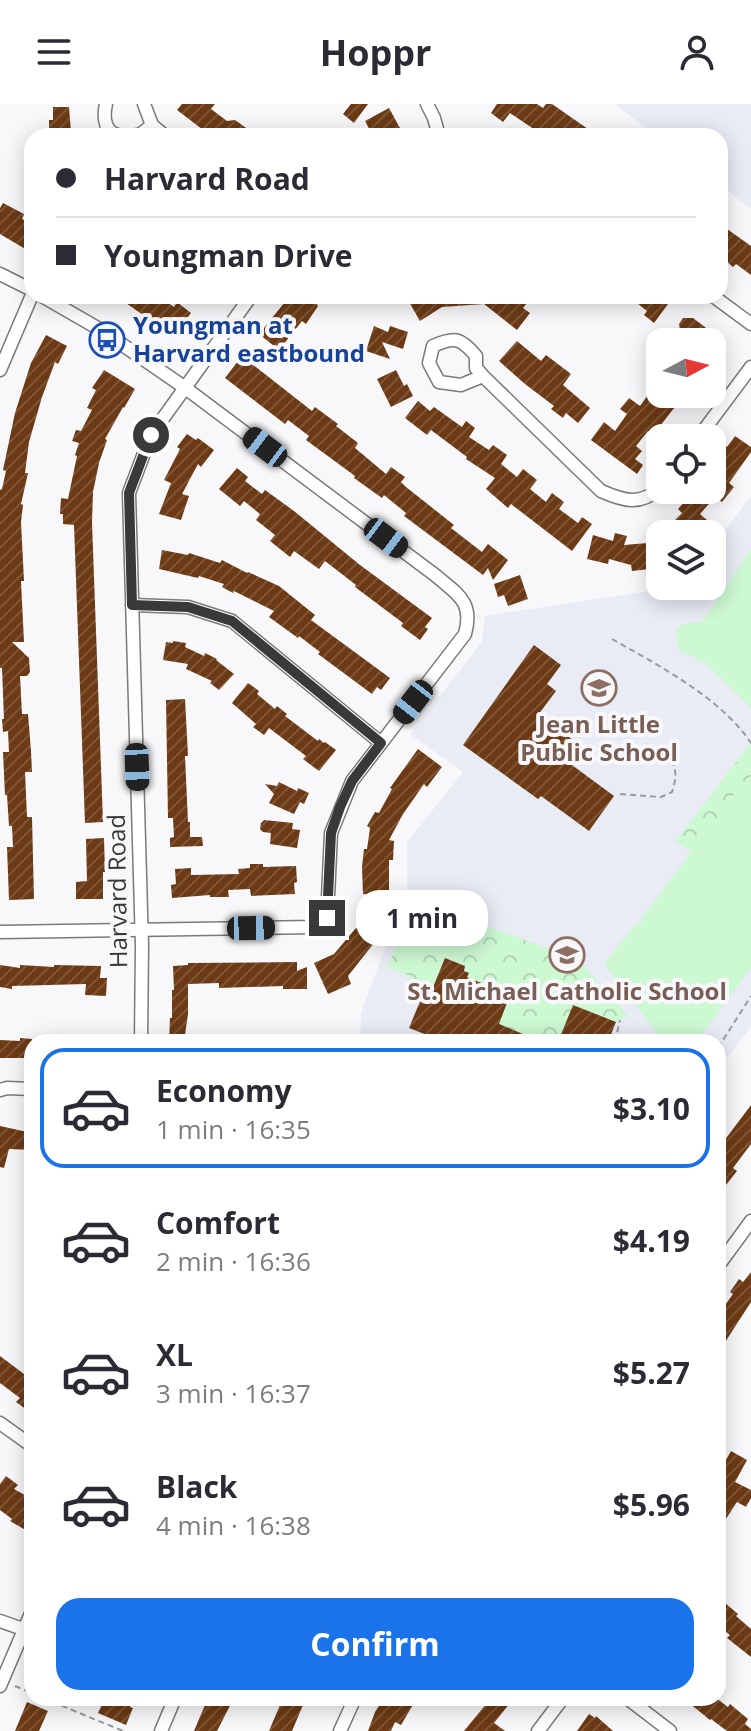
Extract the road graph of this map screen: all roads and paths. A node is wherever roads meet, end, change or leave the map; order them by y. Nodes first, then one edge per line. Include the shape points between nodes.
1 (106, 104) edge
2 (144, 104) edge
3 (427, 104) edge
4 (152, 125) junction
5 (108, 128) edge
6 (148, 128) edge
7 (156, 128) edge
8 (437, 128) edge
9 (0, 274) edge
10 (24, 288) edge
11 (27, 304) edge
12 (56, 304) edge
13 (245, 304) edge
14 (724, 304) edge
15 (207, 322) dead end
16 (751, 324) edge
17 (212, 326) dead end
18 (197, 336) dead end
19 (201, 339) dead end
20 (751, 367) edge
21 (0, 370) edge
22 (483, 376) junction
23 (184, 387) junction
24 (708, 424) edge
25 (646, 499) edge
26 (132, 605) junction
27 (612, 639) dead end
28 (381, 743) junction
29 (643, 743) dead end
30 (751, 743) edge
31 (620, 794) dead end
32 (141, 931) junction
33 (0, 932) edge
34 (751, 996) edge
35 (620, 1020) dead end
36 (141, 1034) edge
37 (617, 1034) edge
38 (726, 1035) edge
39 (24, 1089) edge
40 (0, 1090) edge
41 (751, 1221) edge
42 (726, 1255) edge
43 (0, 1423) edge
44 (24, 1440) edge
45 (0, 1621) edge
46 (23, 1629) joint
47 (1, 1684) edge
48 (24, 1691) edge
49 (62, 1706) edge
50 (172, 1706) edge
51 (351, 1706) edge
52 (557, 1706) edge
53 (637, 1706) edge
54 (123, 1731) edge
55 (161, 1731) edge
56 (340, 1731) edge
57 (538, 1731) edge
58 (670, 1731) edge

1 - 5 street
2 - 4 street
3 - 8 street
4 - 6 street
4 - 7 street
9 - 10 street
11 - 21 street
12 - 23 street
13 - 23 street, Harvard Road
14 - 16 street
15 - 17 path
18 - 19 path
20 - 24 street
22 - 22 street via 461,385 439,382 429,363 433,346 449,338 464,342
22 - 25 street via 601,491 622,500
23 - 26 street, Harvard Road via 151,435 129,493
23 - 28 street via 465,602 465,634
26 - 28 street via 188,607 232,621
26 - 32 street, Harvard Road
27 - 30 path via 691,685
28 - 32 street via 352,781 331,833 327,918 312,927
29 - 31 path via 663,752 674,765 672,792 661,797
32 - 33 street
32 - 36 street, Harvard Road
34 - 38 path
35 - 37 path
39 - 40 street
41 - 42 street
43 - 44 street
45 - 46 street
46 - 47 street
47 - 48 path
49 - 54 path
50 - 55 street
51 - 56 street
52 - 57 street
53 - 58 street

